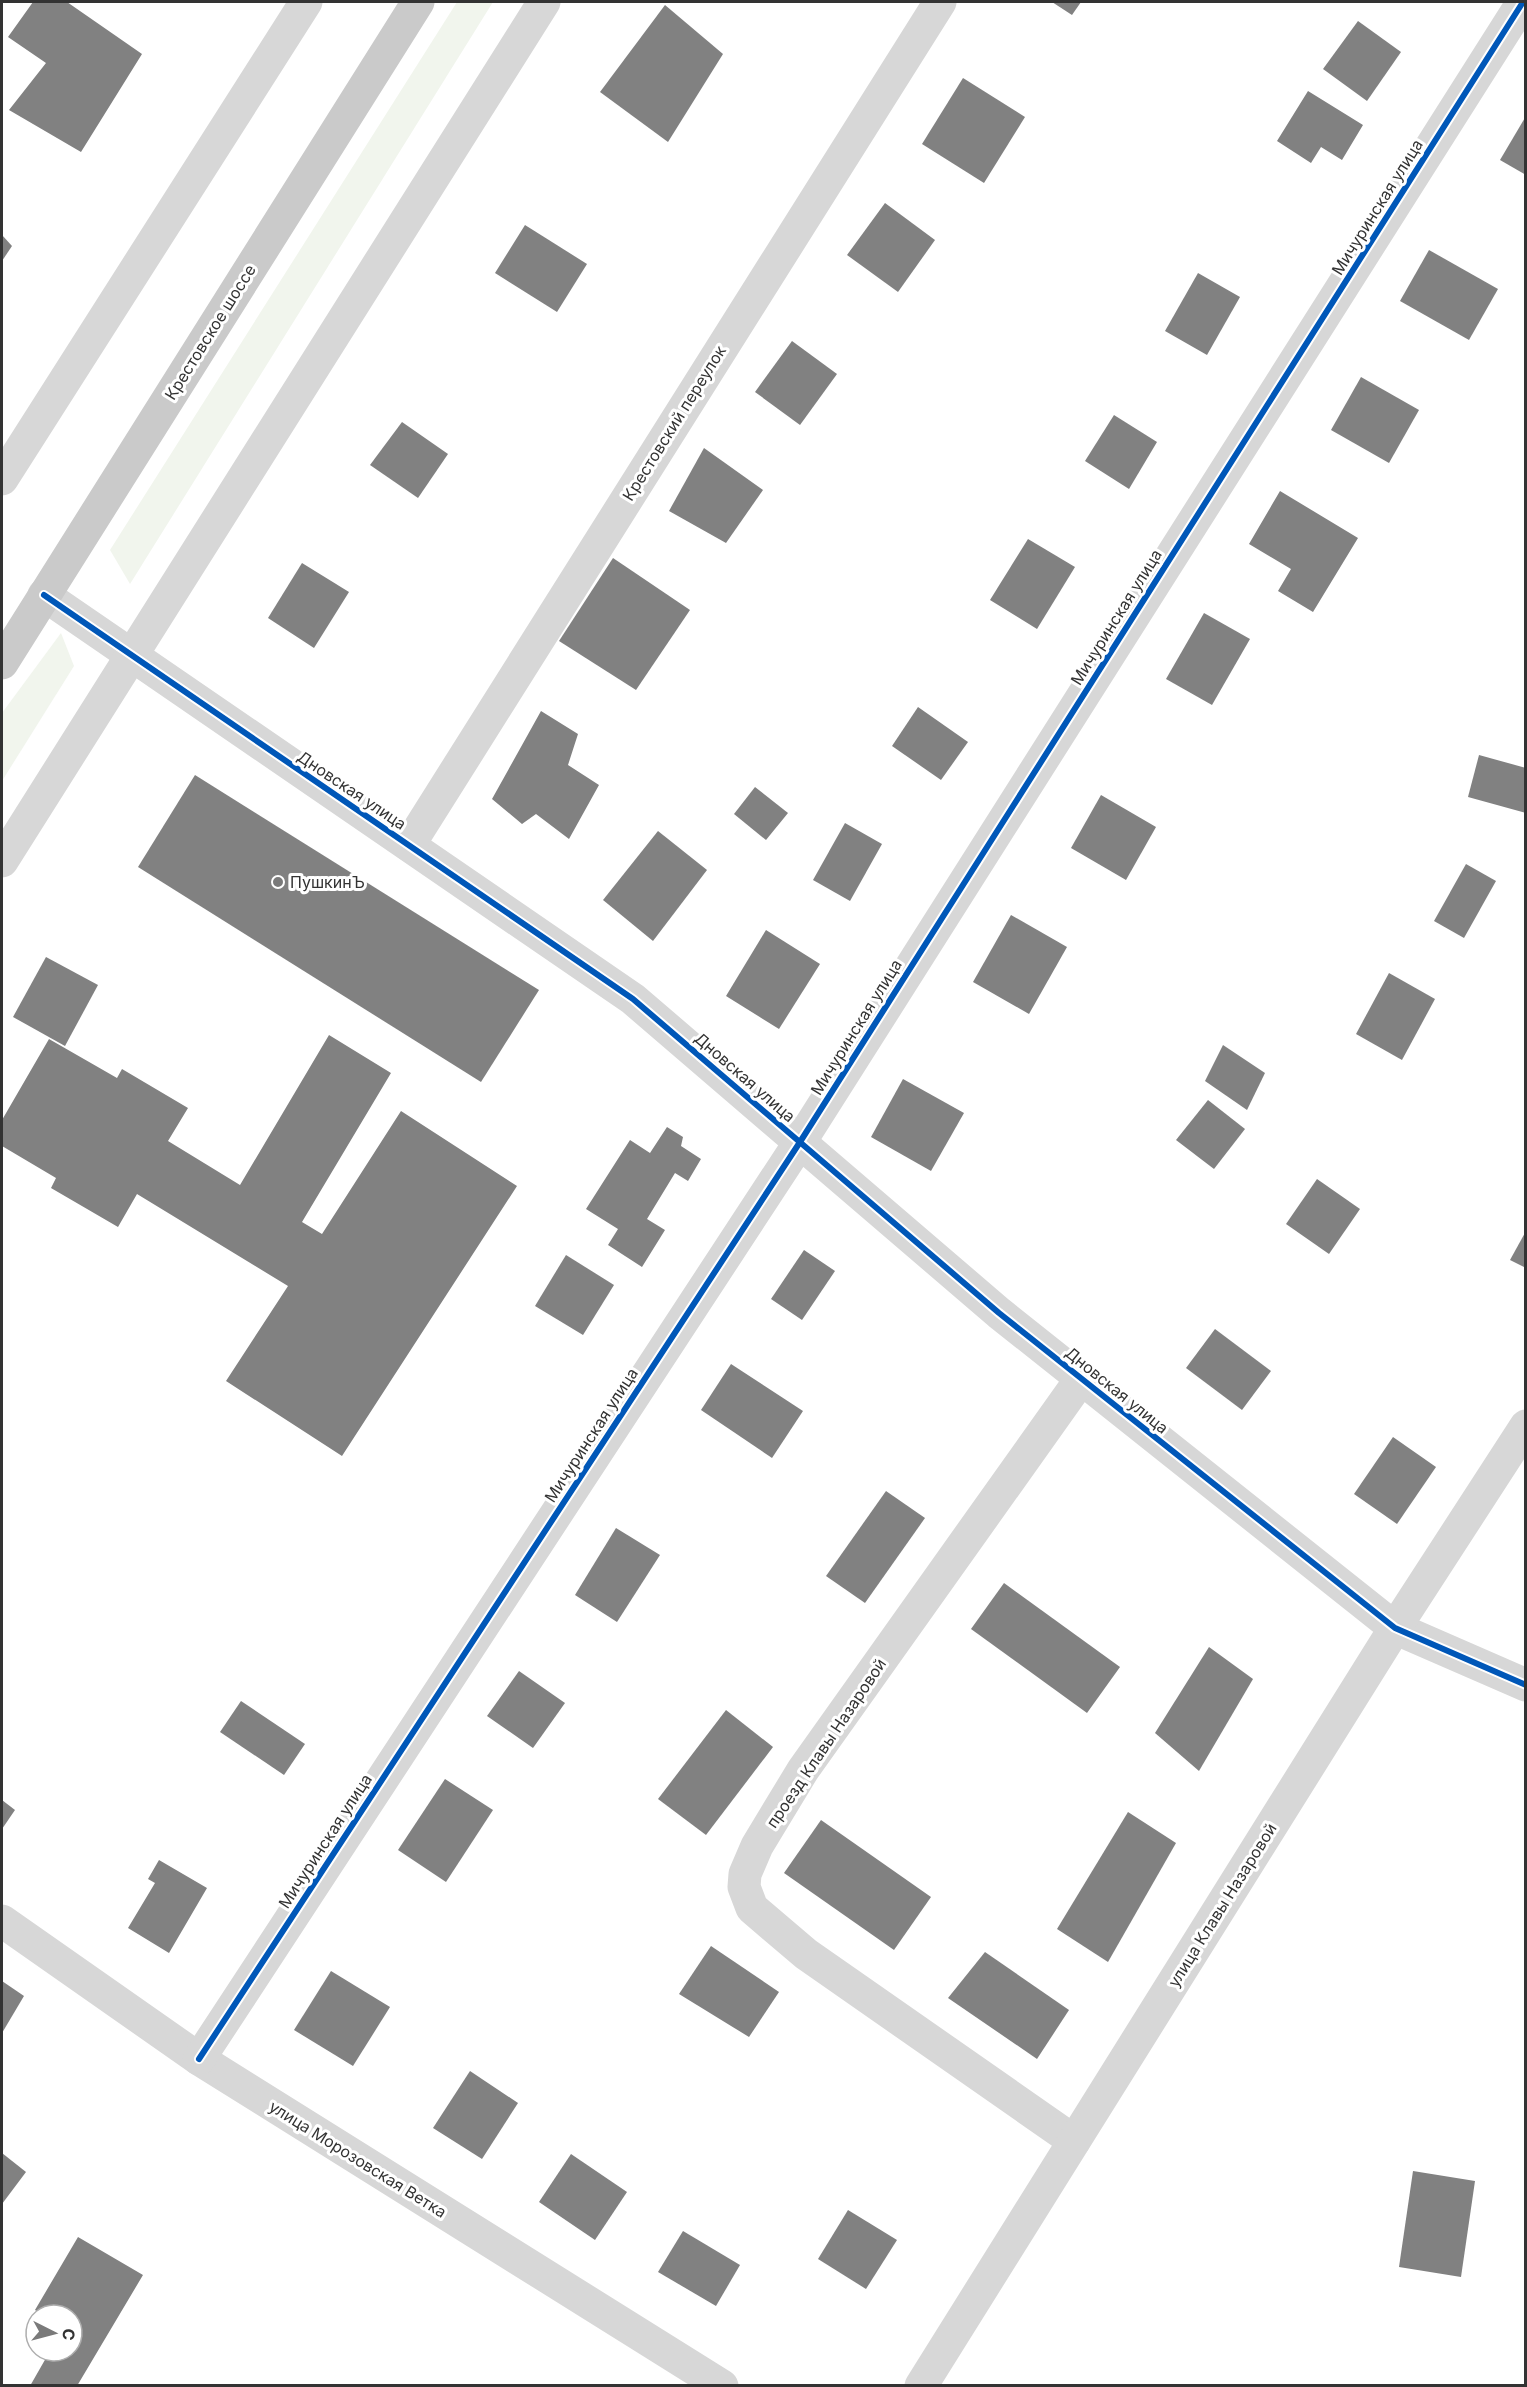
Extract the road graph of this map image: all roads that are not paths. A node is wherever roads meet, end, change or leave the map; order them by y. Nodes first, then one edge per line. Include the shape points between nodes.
1 (306, 2) edge
2 (418, 2) edge
3 (544, 2) edge
4 (940, 2) edge
5 (1523, 2) edge
6 (2, 478) edge
7 (44, 595) junction
8 (131, 655) junction
9 (2, 663) edge
10 (409, 845) junction
11 (2, 861) edge
12 (800, 1142) junction
13 (1081, 1379) junction
14 (1526, 1426) edge
15 (1395, 1628) junction
16 (1526, 1685) edge
17 (2, 1921) edge
18 (199, 2059) junction
19 (1074, 2141) junction
20 (722, 2385) edge
21 (921, 2385) edge

1 - 6 street
2 - 7 main road, Крестовское шоссе
3 - 8 street
4 - 10 street, Крестовский переулок
5 - 12 street, Мичуринская улица
7 - 8 street, Дновская улица
7 - 9 main road, Крестовское шоссе
8 - 10 street, Дновская улица
8 - 11 street
10 - 12 street, Дновская улица via 633,999
12 - 13 street, Дновская улица
12 - 18 street, Мичуринская улица
13 - 15 street, Дновская улица
13 - 19 street, проезд Клавы Назаровой via 803,1770 757,1846 744,1887 752,1908 806,1954
14 - 15 street, улица Клавы Назаровой
15 - 16 street, Дновская улица
15 - 19 street, улица Клавы Назаровой
17 - 18 street, улица Морозовская Ветка
18 - 20 street, улица Морозовская Ветка
19 - 21 street, улица Клавы Назаровой

